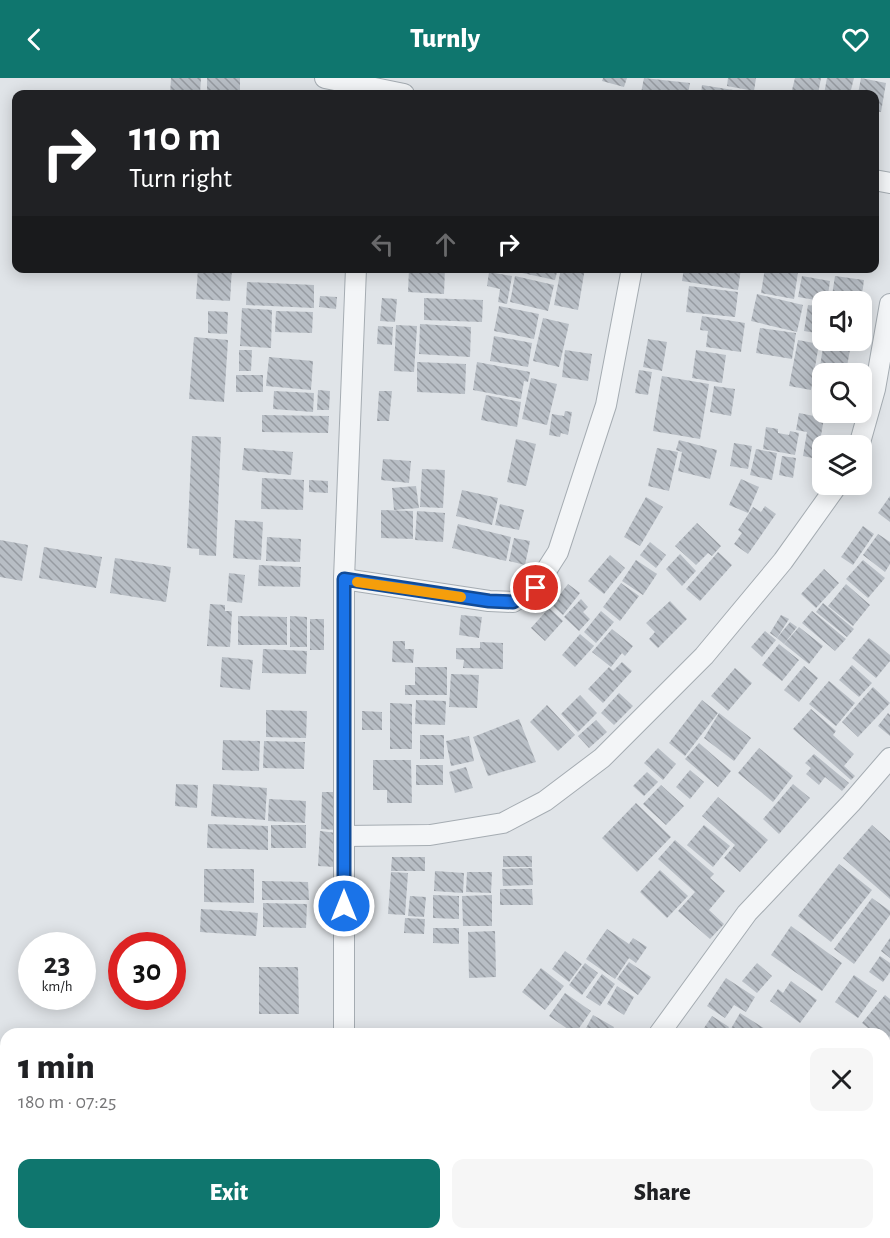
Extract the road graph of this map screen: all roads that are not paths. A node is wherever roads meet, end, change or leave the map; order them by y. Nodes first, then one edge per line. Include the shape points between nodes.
1 (325, 78) edge
2 (359, 90) edge
3 (356, 273) edge
4 (631, 273) edge
5 (890, 304) edge
6 (862, 435) edge
7 (830, 495) edge
8 (344, 579) junction
9 (890, 758) edge
10 (345, 836) junction
11 (344, 1028) edge
12 (662, 1028) edge

1 - 2 street
3 - 8 street
4 - 8 street via 606,405 558,552 536,588 513,602 489,601
5 - 6 street via 875,389
7 - 10 street via 783,561 704,656 602,758 545,801 503,823 430,835
8 - 10 street
9 - 12 street via 747,913
10 - 11 street

